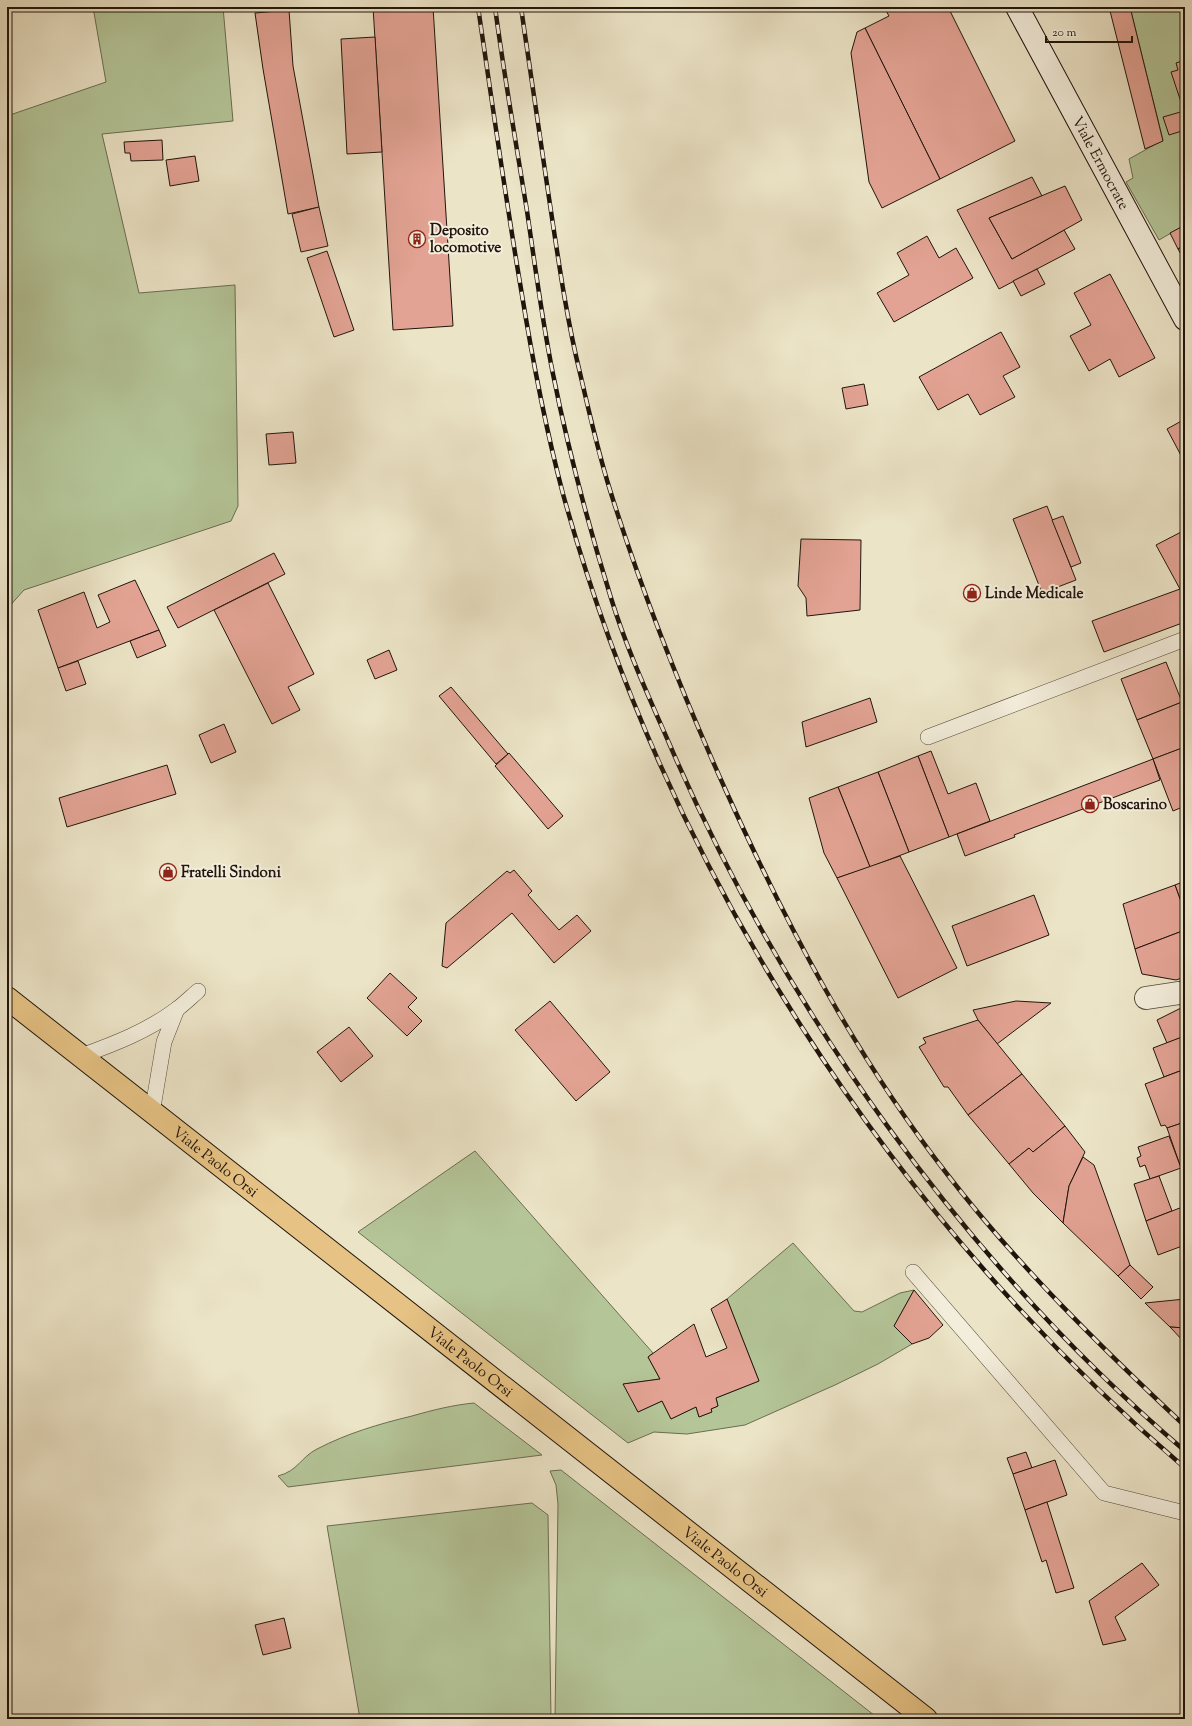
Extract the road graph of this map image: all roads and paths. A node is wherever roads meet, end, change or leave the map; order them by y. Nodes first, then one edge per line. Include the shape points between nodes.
1 (1017, 7) edge
2 (1185, 320) edge
3 (1185, 639) edge
4 (928, 737) dead end
5 (198, 991) dead end
6 (1185, 994) edge
7 (1146, 998) dead end
8 (10, 1000) edge
9 (177, 1009) junction
10 (81, 1056) junction
11 (152, 1112) junction
12 (913, 1272) dead end
13 (1185, 1513) edge
14 (926, 1719) edge

1 - 2 main road, Viale Ermocrate
3 - 4 lane
5 - 9 lane
6 - 7 main road
8 - 10 main road, Viale Paolo Orsi
9 - 10 lane via 145,1029
9 - 11 lane via 164,1042
10 - 11 main road, Viale Paolo Orsi
11 - 14 main road, Viale Paolo Orsi
12 - 13 lane via 1104,1493

